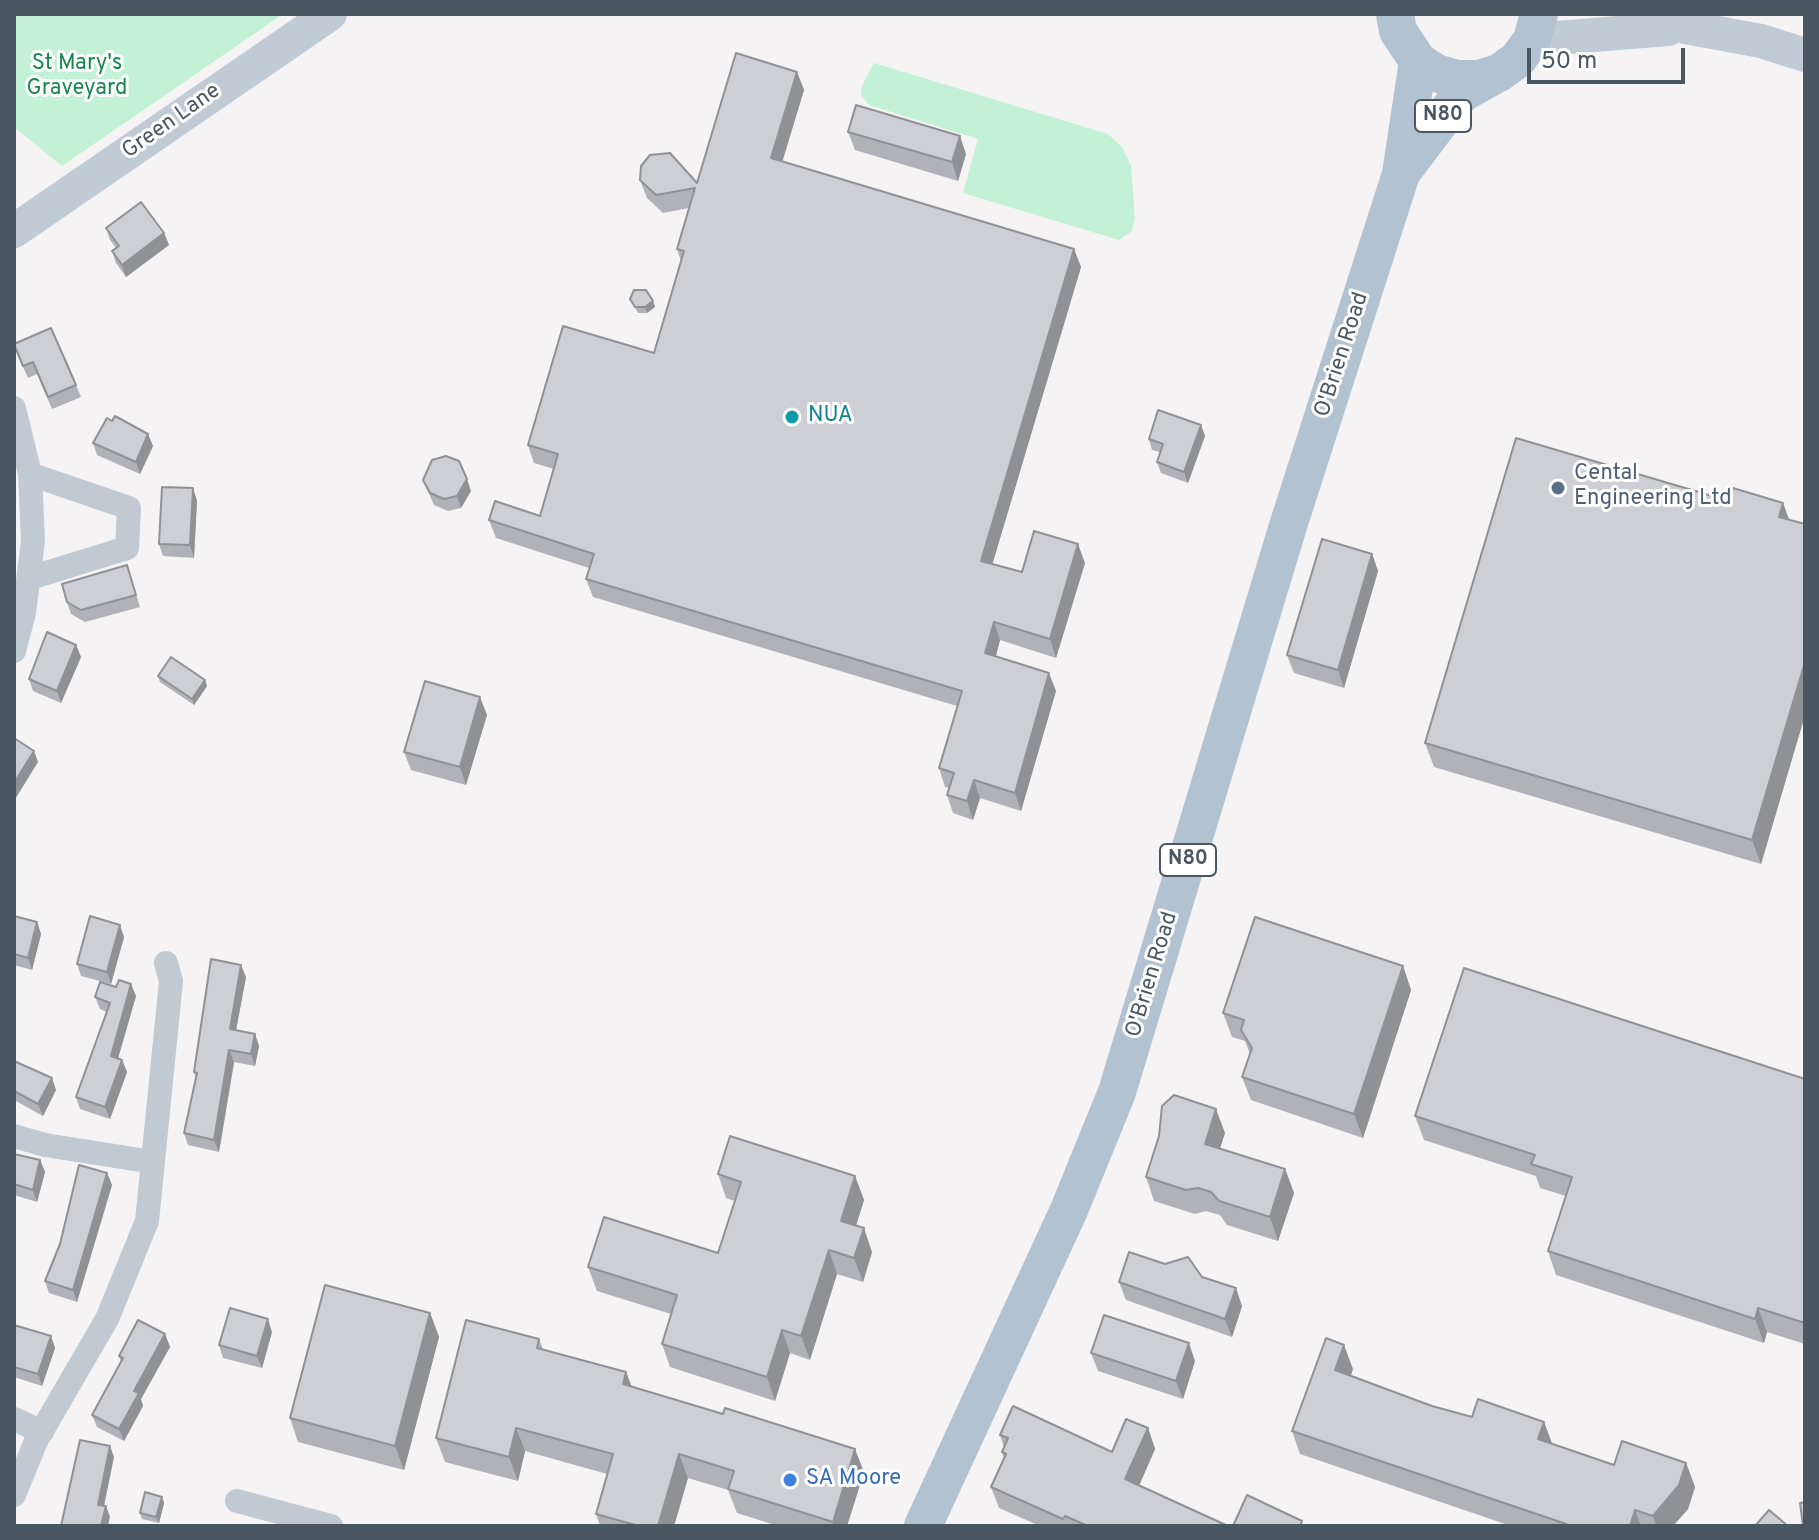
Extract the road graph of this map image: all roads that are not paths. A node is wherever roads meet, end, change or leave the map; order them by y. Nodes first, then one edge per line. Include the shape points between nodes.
1 (330, 14) edge
2 (1639, 14) edge
3 (1535, 27) edge
4 (1685, 27) junction
5 (1399, 30) edge
6 (1805, 55) edge
7 (1499, 73) junction
8 (1401, 174) junction
9 (14, 231) edge
10 (14, 408) edge
11 (30, 474) junction
12 (30, 578) junction
13 (14, 651) edge
14 (166, 963) dead end
15 (14, 1136) edge
16 (153, 1162) junction
17 (14, 1419) edge
18 (42, 1432) junction
19 (14, 1495) edge
20 (237, 1501) dead end
21 (331, 1526) edge
22 (923, 1526) edge

1 - 9 main road, Green Lane
2 - 4 main road
3 - 4 main road
3 - 7 main road, N80 via 1518,59
4 - 6 main road
5 - 7 main road, N80 via 1436,73 1478,79
5 - 8 main road, O'Brien Road / N80
7 - 8 main road, O'Brien Road / N80 via 1461,94
8 - 22 main road, O'Brien Road / N80 via 1117,1092 1069,1210
10 - 11 street
11 - 12 street
11 - 12 street via 129,508 127,548
12 - 13 street
14 - 16 street via 171,981
15 - 16 street
16 - 18 street via 147,1221 127,1277
17 - 18 street
18 - 19 street
20 - 21 street

